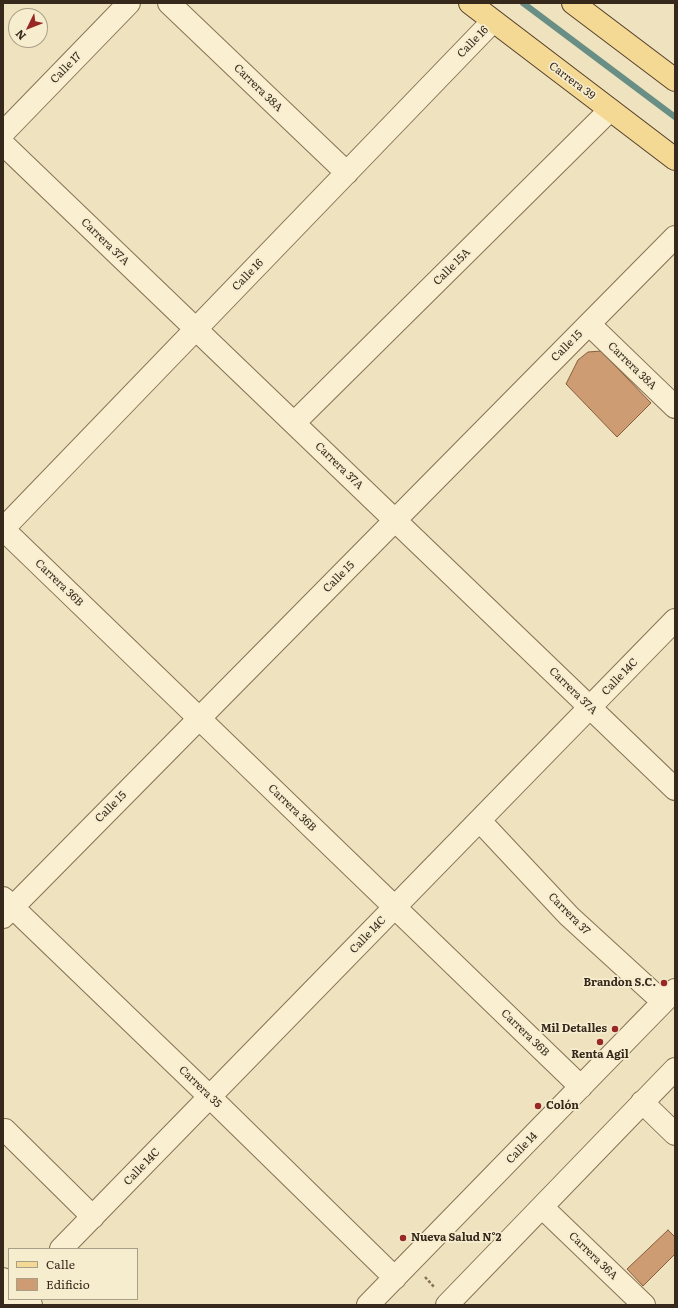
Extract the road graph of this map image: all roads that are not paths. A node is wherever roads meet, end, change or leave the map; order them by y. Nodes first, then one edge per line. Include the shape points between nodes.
1 (129, 3) edge
2 (169, 3) edge
3 (470, 3) edge
4 (572, 3) edge
5 (493, 21) junction
6 (675, 80) edge
7 (610, 110) junction
8 (3, 133) edge
9 (3, 144) edge
10 (675, 159) edge
11 (347, 173) junction
12 (675, 237) edge
13 (589, 324) junction
14 (196, 329) junction
15 (675, 407) edge
16 (294, 423) junction
17 (395, 520) junction
18 (3, 529) edge
19 (675, 620) edge
20 (590, 708) junction
21 (199, 718) junction
22 (675, 789) edge
23 (480, 820) junction
24 (6, 907) edge
25 (394, 908) junction
26 (669, 996) edge
27 (675, 1069) edge
28 (581, 1087) junction
29 (210, 1096) junction
30 (642, 1102) junction
31 (5, 1130) dead end
32 (675, 1134) edge
33 (542, 1207) junction
34 (93, 1217) junction
35 (63, 1248) edge
36 (394, 1278) junction
37 (448, 1304) edge
38 (368, 1305) edge
39 (644, 1305) edge

1 - 8 street, Calle 17
2 - 11 street, Carrera 38A
3 - 5 main road, Carrera 39
4 - 6 main road
5 - 7 main road, Carrera 39
5 - 11 street, Calle 16
7 - 10 main road, Carrera 39
7 - 16 street, Calle 15A
9 - 14 street, Carrera 37A
11 - 14 street, Calle 16
12 - 13 street, Calle 15
13 - 15 street, Carrera 38A
13 - 17 street, Calle 15
14 - 16 street, Carrera 37A
14 - 18 street, Calle 16
16 - 17 street, Carrera 37A
17 - 20 street, Carrera 37A
17 - 21 street, Calle 15
18 - 21 street, Carrera 36B
19 - 20 street, Calle 14C
20 - 22 street, Carrera 37A
20 - 23 street, Calle 14C
21 - 24 street, Calle 15
21 - 25 street, Carrera 36B
23 - 25 street, Calle 14C
23 - 26 street, Carrera 37 via 569,916
24 - 29 street, Carrera 35
25 - 28 street, Carrera 36B
25 - 29 street, Calle 14C
26 - 28 street, Calle 14
27 - 30 street
28 - 36 street, Calle 14
29 - 34 street, Calle 14C
29 - 36 street, Carrera 35
30 - 32 street
30 - 33 street
31 - 34 street
33 - 37 street
33 - 39 street, Carrera 36A
34 - 35 street, Calle 14C
36 - 38 street, Calle 14

